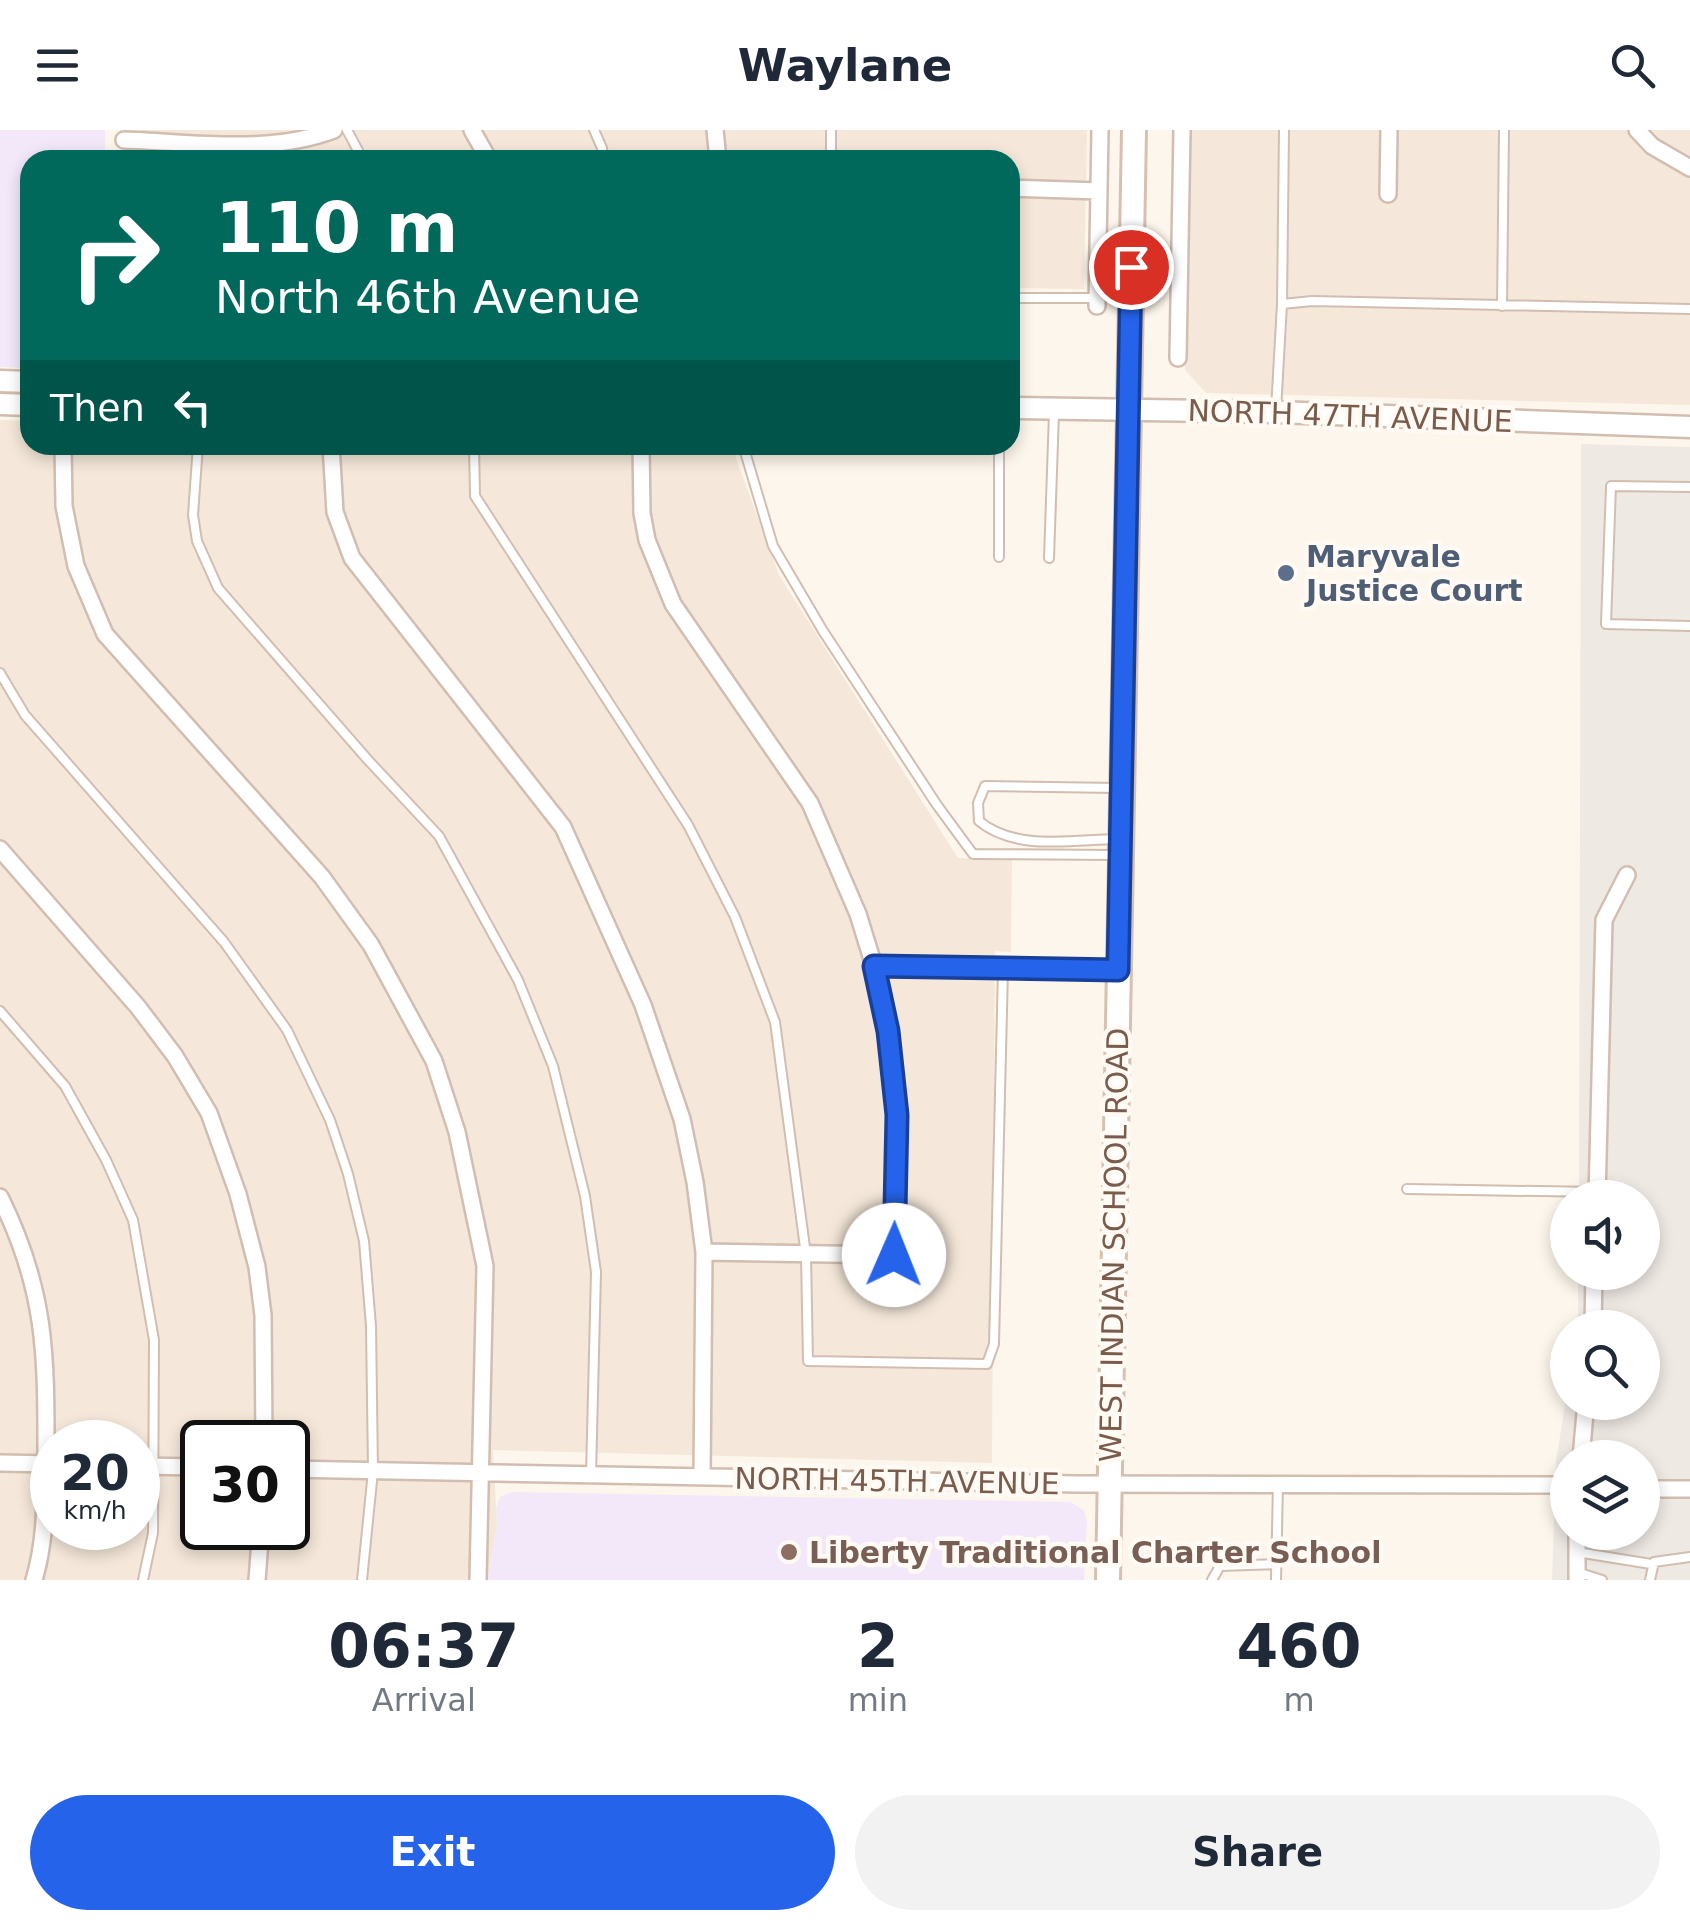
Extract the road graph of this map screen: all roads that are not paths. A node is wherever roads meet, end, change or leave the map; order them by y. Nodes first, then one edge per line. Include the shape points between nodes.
1 (334, 130) edge
2 (1100, 130) edge
3 (1134, 130) edge
4 (1182, 130) edge
5 (1284, 130) edge
6 (1389, 130) edge
7 (1504, 130) edge
8 (1637, 130) edge
9 (124, 135) edge
10 (1690, 168) edge
11 (1020, 188) edge
12 (1099, 190) junction
13 (1388, 194) dead end
14 (1020, 298) edge
15 (1097, 302) joint
16 (1282, 304) junction
17 (1502, 306) junction
18 (1690, 309) edge
19 (1178, 358) dead end
20 (1020, 408) edge
21 (1054, 408) junction
22 (1128, 410) junction
23 (1276, 412) junction
24 (1690, 426) edge
25 (63, 455) edge
26 (197, 455) edge
27 (331, 455) edge
28 (474, 455) edge
29 (641, 455) edge
30 (746, 455) edge
31 (999, 455) edge
32 (1690, 487) edge
33 (999, 557) dead end
34 (1049, 558) dead end
35 (1690, 626) edge
36 (0, 673) edge
37 (1122, 788) junction
38 (1121, 847) junction
39 (0, 849) edge
40 (1627, 875) dead end
41 (874, 966) junction
42 (1002, 968) junction
43 (1118, 970) junction
44 (0, 1011) edge
45 (1597, 1180) edge
46 (1407, 1188) dead end
47 (1550, 1193) edge
48 (0, 1197) edge
49 (704, 1252) junction
50 (806, 1255) junction
51 (47, 1420) edge
52 (149, 1420) edge
53 (264, 1420) edge
54 (0, 1463) edge
55 (30, 1464) edge
56 (310, 1470) edge
57 (372, 1471) junction
58 (482, 1474) junction
59 (590, 1475) junction
60 (702, 1477) junction
61 (1110, 1482) junction
62 (1278, 1483) junction
63 (1550, 1485) edge
64 (1660, 1489) edge
65 (1690, 1489) edge
66 (42, 1550) edge
67 (149, 1550) edge
68 (260, 1550) edge
69 (1577, 1552) joint
70 (1690, 1557) edge
71 (1277, 1564) junction
72 (1650, 1564) junction
73 (1577, 1576) edge
74 (34, 1580) edge
75 (143, 1580) edge
76 (257, 1580) edge
77 (362, 1580) edge
78 (478, 1580) edge
79 (1108, 1580) edge
80 (1212, 1580) edge
81 (1276, 1580) edge
82 (1602, 1580) edge
83 (1650, 1580) edge

1 - 9 street via 271,144
2 - 12 street
3 - 22 main road, WEST INDIAN SCHOOL ROAD
4 - 19 street
5 - 16 lane
6 - 13 street
7 - 17 lane
8 - 10 street
11 - 12 street
12 - 15 street
14 - 15 lane
16 - 17 lane
16 - 23 lane
17 - 18 lane
20 - 21 street, NORTH 47TH AVENUE
21 - 22 street, NORTH 47TH AVENUE
21 - 34 lane
22 - 23 street, NORTH 47TH AVENUE
22 - 37 main road, WEST INDIAN SCHOOL ROAD
23 - 24 street, NORTH 47TH AVENUE
25 - 58 street via 72,552 105,634 322,877 372,945 434,1061 485,1266
26 - 59 lane via 193,514 218,588 439,836 518,980 553,1066 596,1272
27 - 49 street via 334,512 352,558 563,827 612,930 682,1119
28 - 50 lane via 475,496 688,825 734,917 775,1022
29 - 41 street via 647,540 673,604 810,804
30 - 38 lane via 773,546 973,854
31 - 33 lane
32 - 35 lane via 1610,486 1606,624
36 - 57 lane via 24,714 224,942 288,1030 348,1174 364,1241
37 - 38 main road, WEST INDIAN SCHOOL ROAD
37 - 38 lane via 985,786 978,803 979,821 995,834
38 - 43 main road, WEST INDIAN SCHOOL ROAD
39 - 53 street via 138,1007 209,1113 257,1267
40 - 45 street via 1604,920
41 - 42 street
41 - 50 street via 897,1115 894,1255
42 - 43 street
42 - 50 lane via 994,1344 987,1364 808,1361
43 - 61 main road, WEST INDIAN SCHOOL ROAD
44 - 52 lane via 64,1086 132,1220 154,1340
46 - 47 lane
48 - 51 street via 35,1285
49 - 50 street
49 - 60 street
54 - 55 street
56 - 57 street, NORTH 45TH AVENUE
57 - 58 street, NORTH 45TH AVENUE
57 - 77 lane
58 - 59 street, NORTH 45TH AVENUE
58 - 78 street
59 - 60 street, NORTH 45TH AVENUE
60 - 61 street, NORTH 45TH AVENUE
61 - 62 street, NORTH 45TH AVENUE
61 - 79 main road, WEST INDIAN SCHOOL ROAD
62 - 63 street, NORTH 45TH AVENUE
62 - 71 lane
64 - 65 street
66 - 74 street
67 - 75 lane
68 - 76 street
69 - 72 lane
69 - 73 street
70 - 72 lane
71 - 80 lane via 1220,1566
71 - 81 lane
72 - 83 lane
73 - 82 lane

